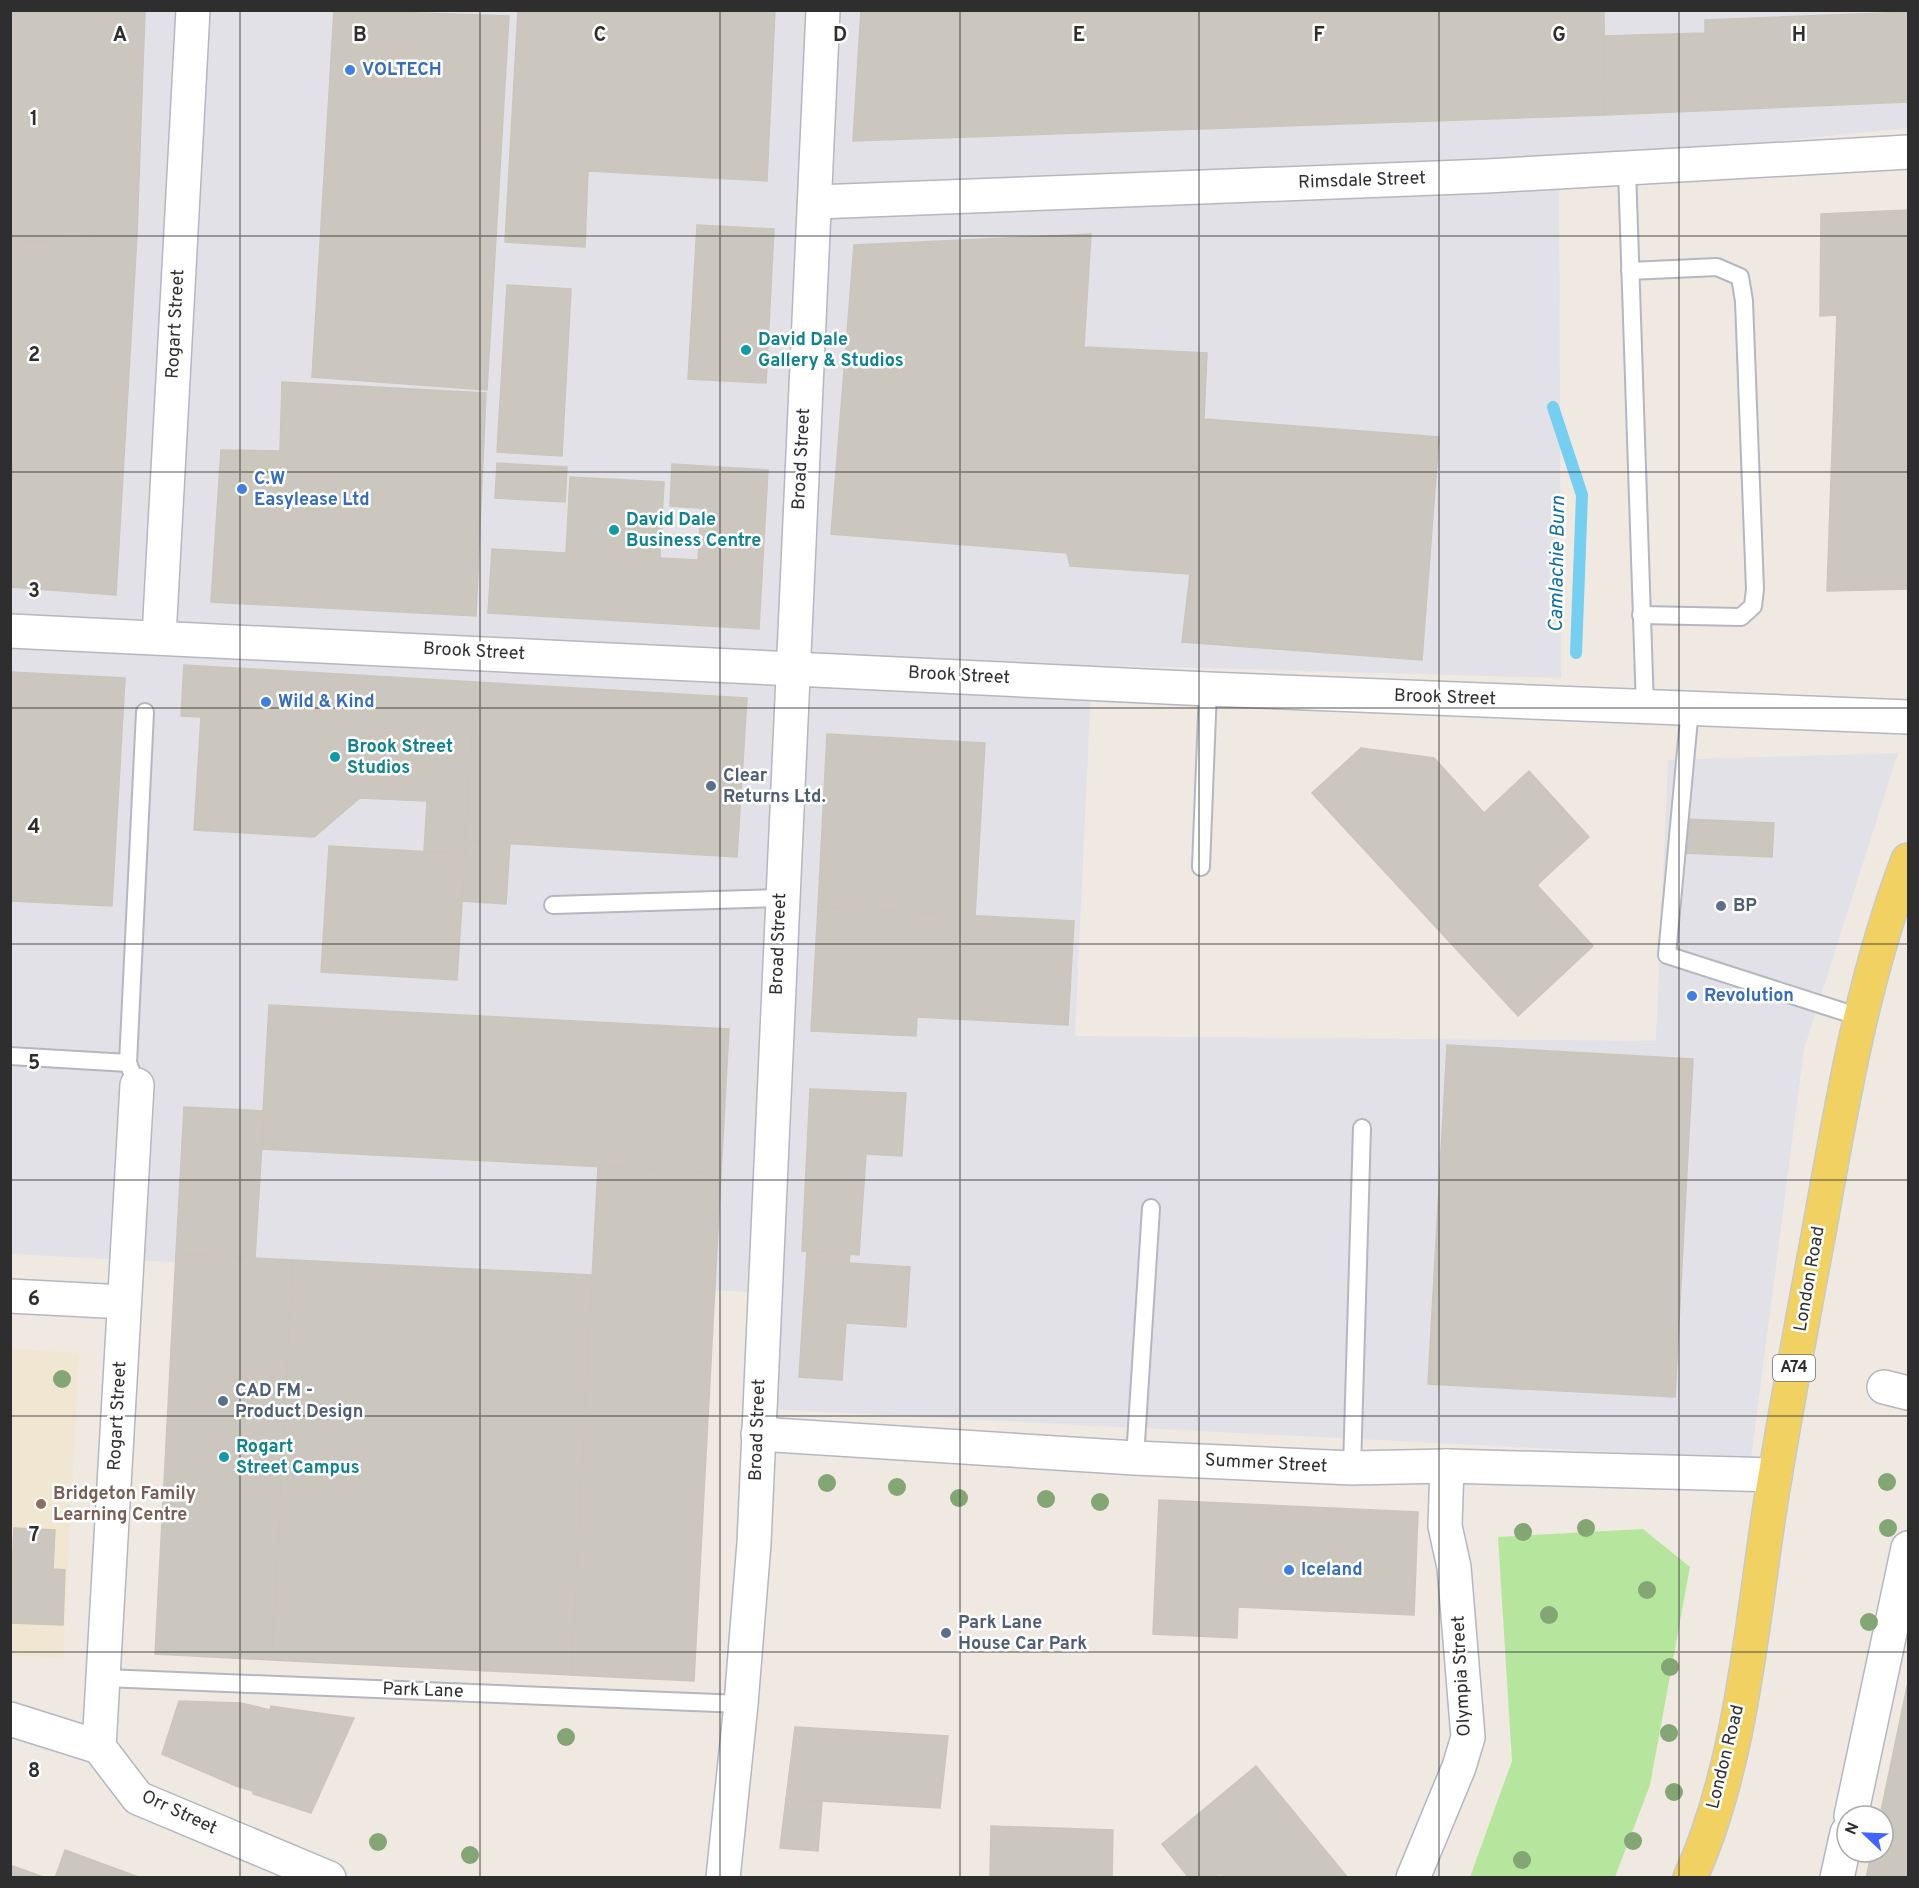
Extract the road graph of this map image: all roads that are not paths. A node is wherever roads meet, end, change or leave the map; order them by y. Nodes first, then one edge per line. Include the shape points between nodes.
1 (193, 10) edge
2 (823, 10) edge
3 (1908, 152) edge
4 (1627, 169) junction
5 (816, 202) junction
6 (1630, 271) junction
7 (1641, 615) junction
8 (10, 632) edge
9 (159, 637) junction
10 (791, 667) junction
11 (1208, 689) junction
12 (1645, 706) junction
13 (1690, 708) junction
14 (144, 712) dead end
15 (1908, 717) edge
16 (1908, 860) edge
17 (1201, 867) dead end
18 (782, 898) junction
19 (553, 905) dead end
20 (1860, 1017) junction
21 (10, 1056) edge
22 (133, 1074) junction
23 (1362, 1128) dead end
24 (1151, 1208) dead end
25 (10, 1296) edge
26 (124, 1302) junction
27 (758, 1434) junction
28 (1135, 1458) junction
29 (1448, 1466) junction
30 (1352, 1468) junction
31 (1775, 1475) junction
32 (1908, 1548) edge
33 (105, 1678) junction
34 (741, 1704) junction
35 (10, 1719) edge
36 (99, 1748) junction
37 (1854, 1804) edge
38 (329, 1878) edge
39 (723, 1878) edge
40 (1413, 1878) edge
41 (1690, 1878) edge

1 - 9 street, Rogart Street
2 - 5 street, Broad Street
3 - 4 street, Rimsdale Street
4 - 5 street, Rimsdale Street
4 - 6 lane
5 - 10 street, Broad Street
6 - 7 lane
6 - 7 lane via 1717,267 1740,277 1755,589 1753,606 1741,616
7 - 12 lane
8 - 9 street, Brook Street
9 - 10 street, Brook Street
10 - 11 street, Brook Street
10 - 18 street, Broad Street
11 - 12 street, Brook Street
11 - 17 lane
12 - 13 street, Brook Street
13 - 15 street, Brook Street
13 - 20 lane via 1667,955
14 - 22 lane
16 - 20 main road, London Road / A74 via 1888,913
18 - 19 lane
18 - 27 street, Broad Street
20 - 31 main road, London Road / A74
21 - 22 lane
22 - 26 street, Rogart Street
23 - 30 lane
24 - 28 lane
25 - 26 street
26 - 33 street, Rogart Street
27 - 28 street, Summer Street
27 - 34 street, Broad Street
28 - 30 street, Summer Street
29 - 30 street, Summer Street
29 - 31 street, Summer Street
29 - 40 street, Olympia Street via 1445,1526 1455,1567 1468,1737
31 - 41 main road, London Road / A74 via 1742,1694 1723,1779
32 - 37 street
33 - 34 lane, Park Lane
33 - 36 street, Rogart Street
34 - 39 street, Broad Street
35 - 36 street
36 - 38 street, Orr Street via 138,1798

